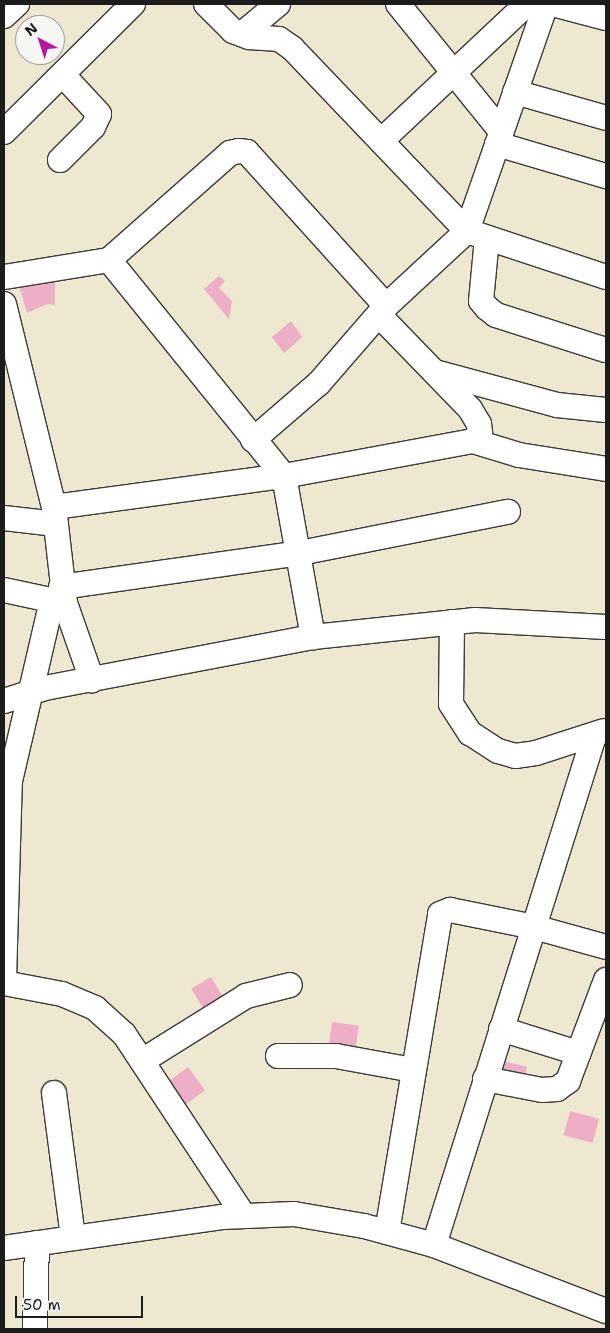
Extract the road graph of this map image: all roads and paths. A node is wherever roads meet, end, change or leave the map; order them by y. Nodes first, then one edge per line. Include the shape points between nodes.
1 (17, 4) edge
2 (133, 4) edge
3 (206, 4) edge
4 (278, 4) edge
5 (398, 4) edge
6 (527, 4) edge
7 (546, 4) edge
8 (552, 4) edge
9 (4, 16) edge
10 (606, 18) edge
11 (242, 34) junction
12 (454, 72) junction
13 (62, 74) junction
14 (515, 92) junction
15 (606, 118) edge
16 (4, 132) edge
17 (499, 138) junction
18 (381, 141) junction
19 (60, 160) dead end
20 (606, 176) edge
21 (477, 235) junction
22 (109, 260) junction
23 (4, 277) edge
24 (606, 277) edge
25 (4, 304) edge
26 (382, 311) junction
27 (606, 350) edge
28 (20, 366) junction
29 (433, 372) junction
30 (4, 384) edge
31 (606, 410) edge
32 (253, 440) junction
33 (473, 441) junction
34 (606, 469) edge
35 (284, 476) junction
36 (508, 512) dead end
37 (55, 516) junction
38 (4, 518) edge
39 (300, 553) junction
40 (4, 590) edge
41 (59, 596) junction
42 (452, 622) junction
43 (606, 627) edge
44 (313, 637) junction
45 (92, 680) junction
46 (30, 692) junction
47 (4, 701) edge
48 (600, 732) edge
49 (7, 781) edge
50 (6, 849) edge
51 (5, 915) edge
52 (534, 927) junction
53 (606, 947) edge
54 (4, 979) edge
55 (606, 980) edge
56 (4, 983) edge
57 (290, 985) dead end
58 (501, 1029) junction
59 (578, 1053) junction
60 (278, 1056) dead end
61 (142, 1062) junction
62 (413, 1070) junction
63 (485, 1079) junction
64 (54, 1093) dead end
65 (244, 1216) junction
66 (387, 1232) junction
67 (73, 1238) junction
68 (37, 1243) junction
69 (434, 1245) junction
70 (4, 1248) edge
71 (606, 1311) edge
72 (35, 1329) edge

1 - 9 street
2 - 13 street
3 - 11 street via 232,31
4 - 11 street
5 - 12 street
6 - 12 street
7 - 14 street
8 - 10 street
11 - 18 street via 279,39 292,48
12 - 17 street
12 - 18 street
13 - 16 street
13 - 19 street via 99,114 93,128
14 - 15 street
14 - 17 street
17 - 20 street
17 - 21 street
18 - 21 street
21 - 24 street
21 - 26 street
21 - 27 street via 481,301 487,308 496,315
22 - 23 street
22 - 26 street via 230,153 239,150 247,152
22 - 32 street
25 - 28 street
26 - 29 street
26 - 32 street via 319,383
28 - 30 street
28 - 37 street
29 - 31 street via 557,405
29 - 33 street via 470,410 479,424 480,433
32 - 35 street
33 - 34 street via 519,455
33 - 35 street
35 - 37 street
35 - 39 street
36 - 39 street
37 - 38 street
37 - 41 street
39 - 41 street
39 - 44 street
40 - 41 street
41 - 45 street
41 - 46 street
42 - 43 street via 475,620
42 - 44 street
42 - 48 street via 451,704 470,733 498,751 515,756 536,753
44 - 45 street
45 - 46 street
46 - 47 street
46 - 49 street
48 - 52 street
49 - 50 street
50 - 51 street
51 - 54 street
52 - 53 street
52 - 58 street
52 - 62 street via 450,910 440,914
55 - 59 street
56 - 61 street via 62,994 95,1008 124,1034
57 - 61 street via 246,996
58 - 59 street
58 - 63 street
59 - 63 street via 568,1081 557,1089 542,1090
60 - 62 street via 336,1056
61 - 65 street
62 - 66 street
63 - 69 street
64 - 67 street
65 - 66 street via 294,1214
65 - 67 street
66 - 69 street
67 - 68 street
68 - 70 street
68 - 72 street
69 - 71 street

